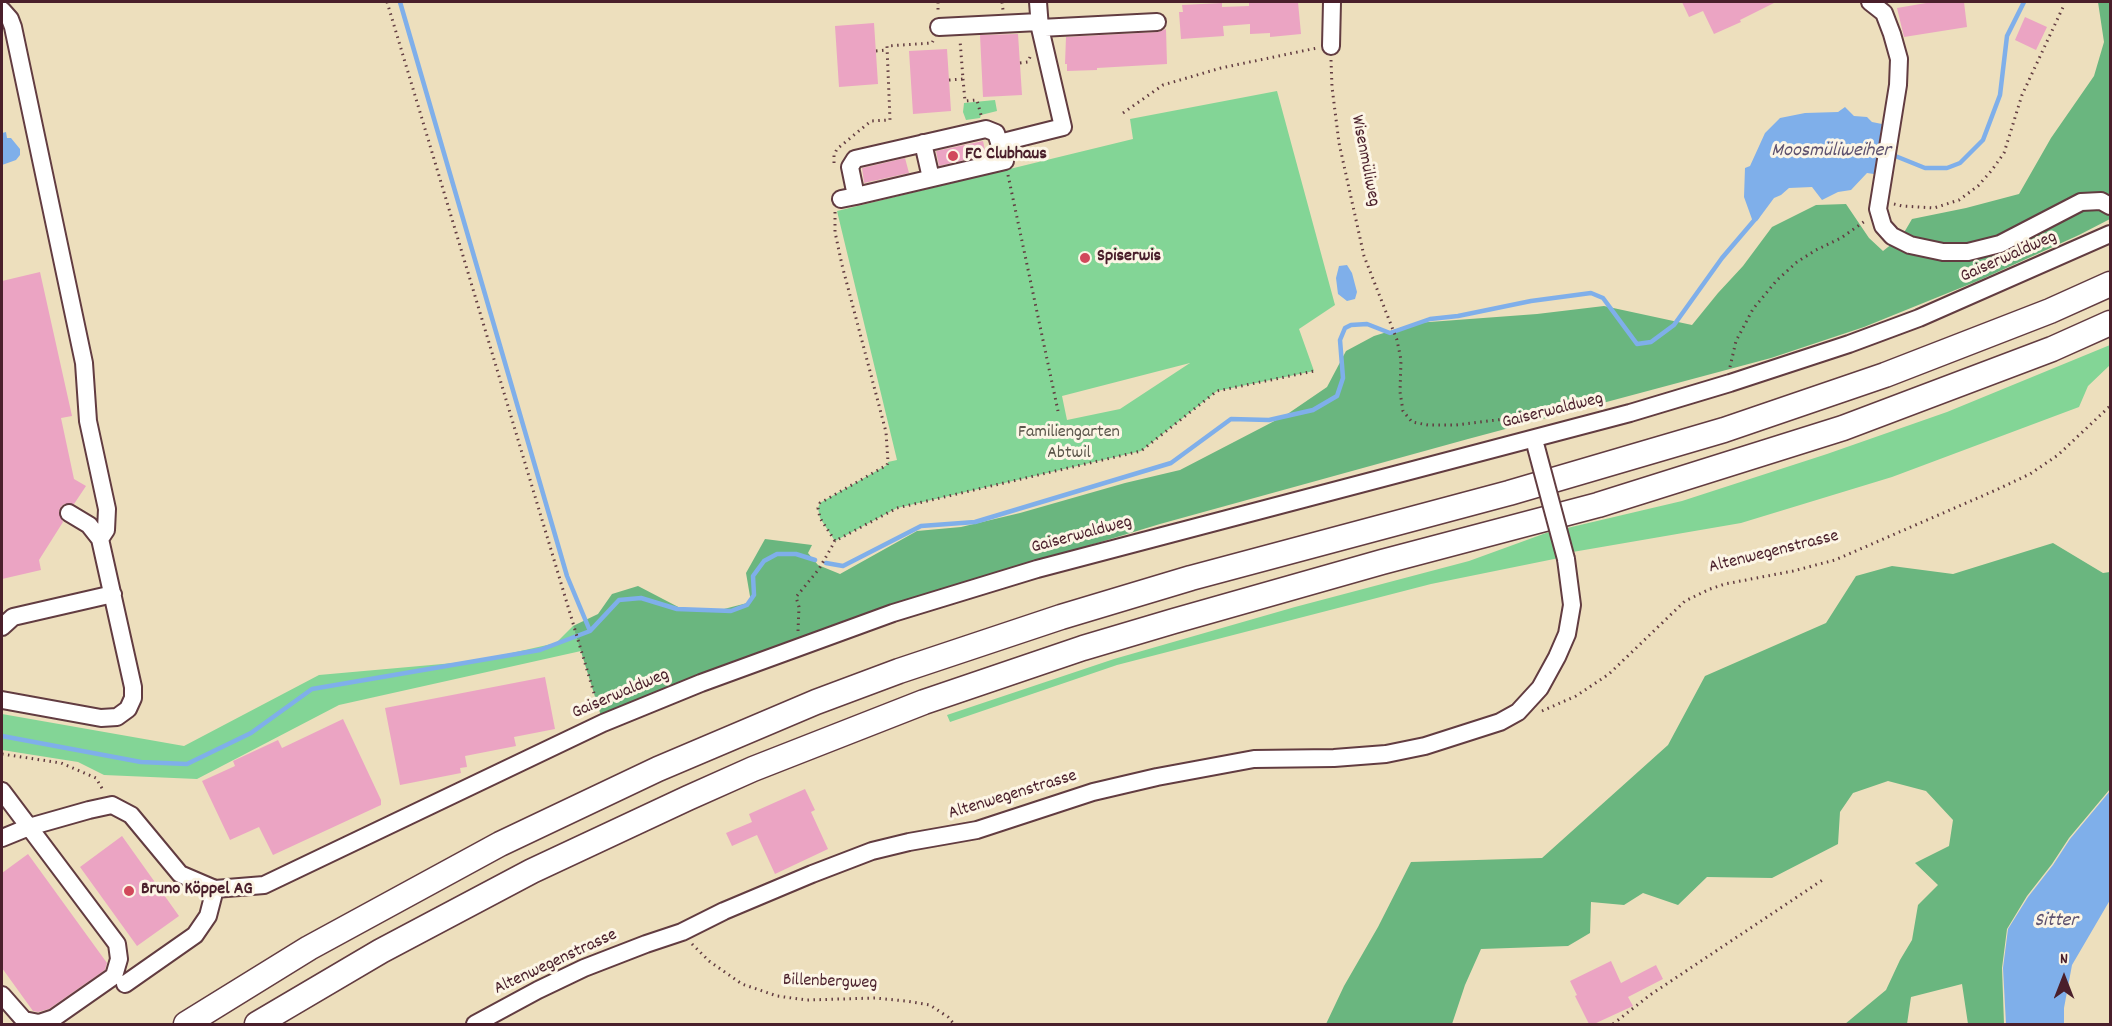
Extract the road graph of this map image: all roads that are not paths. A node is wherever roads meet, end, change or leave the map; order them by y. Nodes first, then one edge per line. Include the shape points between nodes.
1 (1038, 2) edge
2 (1332, 2) edge
3 (1870, 2) edge
4 (2, 10) edge
5 (1157, 22) dead end
6 (1040, 25) junction
7 (939, 27) road end
8 (1330, 46) road end
9 (999, 142) junction
10 (923, 143) junction
11 (931, 178) junction
12 (2110, 206) edge
13 (2110, 234) edge
14 (2110, 284) edge
15 (2110, 323) edge
16 (1536, 440) junction
17 (69, 513) dead end
18 (100, 539) junction
19 (113, 594) junction
20 (2, 627) edge
21 (2, 700) edge
22 (2, 791) edge
23 (29, 827) junction
24 (2, 838) edge
25 (215, 889) junction
26 (125, 984) dead end
27 (2, 995) edge
28 (186, 1024) edge
29 (257, 1024) edge
30 (475, 1024) edge

1 - 6 street
2 - 8 street
3 - 12 street via 1884,13 1899,59 1879,198 1882,226 1892,236 1910,245 1943,252 1968,252 2000,244 2081,202 2101,201
4 - 18 street via 13,27 84,363 88,422 107,509 106,530
5 - 6 street
6 - 7 street
6 - 9 street via 1063,127
9 - 10 street via 996,133 986,129
9 - 11 street via 1005,161
10 - 11 street
10 - 11 street via 855,159 850,167 849,197
13 - 16 street, Gaiserwaldweg via 1849,345
14 - 28 highway via 1886,375 1724,430 1520,490 1191,578 1061,617 816,702 658,769 500,844 309,948
15 - 29 highway via 1843,428 1598,505 1083,648 905,709 742,774 532,871 381,951
16 - 25 street, Gaiserwaldweg via 1036,568 893,613 701,682 603,723 264,885
16 - 30 street, Altenwegenstrasse, bridge via 1566,559 1572,605 1567,634 1540,688 1518,712 1500,722 1403,751 1334,758 1254,759 1178,772 1093,792 977,830 872,851 742,903 682,932 568,975
17 - 18 street via 89,525
18 - 19 street
19 - 20 street via 13,617
19 - 21 street via 133,687 128,709 117,717 101,718
22 - 23 street
23 - 24 street
23 - 25 street, Gaiserwaldweg via 112,805 131,815 180,873
23 - 27 street via 117,944 119,959 114,976 54,1018 39,1023 24,1020
25 - 26 street via 208,916 195,935

